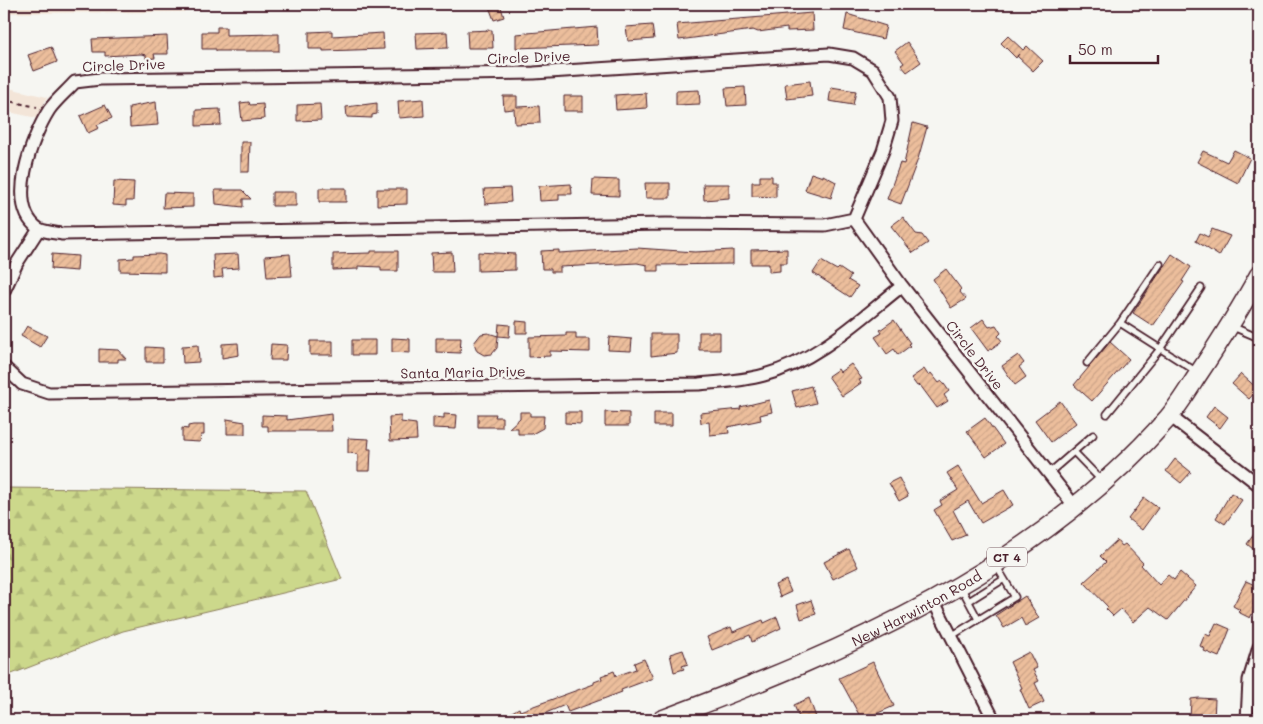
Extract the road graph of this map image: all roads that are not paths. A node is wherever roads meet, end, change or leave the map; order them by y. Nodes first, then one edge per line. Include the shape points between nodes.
1 (854, 219) junction
2 (40, 229) junction
3 (1160, 264) dead end
4 (1259, 275) edge
5 (902, 286) junction
6 (1201, 288) dead end
7 (4, 291) edge
8 (1120, 323) junction
9 (1231, 326) junction
10 (1259, 338) edge
11 (1160, 348) junction
12 (1087, 363) dead end
13 (4, 367) edge
14 (1199, 373) junction
15 (1107, 414) dead end
16 (1170, 416) junction
17 (1093, 435) dead end
18 (1074, 452) junction
19 (1048, 474) junction
20 (1104, 483) junction
21 (1259, 484) edge
22 (1076, 508) junction
23 (1000, 572) junction
24 (960, 585) junction
25 (933, 600) junction
26 (969, 601) junction
27 (978, 619) junction
28 (952, 635) junction
29 (1259, 647) edge
30 (661, 720) edge
31 (994, 720) edge
32 (1247, 720) edge

1 - 2 street via 825,225 666,224 62,234
1 - 2 street, Circle Drive via 892,121 890,97 873,70 853,58 829,54 534,72 76,82 49,110 29,156 21,189 25,211
1 - 5 street, Circle Drive
2 - 7 street via 17,263
3 - 8 lane
4 - 9 main road, New Harwinton Road / CT 4
5 - 13 street, Santa Maria Drive via 828,345 766,375 740,381 49,393 22,384
5 - 19 street, Circle Drive
6 - 11 lane
8 - 11 lane
8 - 12 lane
9 - 10 lane
9 - 14 main road, New Harwinton Road / CT 4
11 - 14 lane
11 - 15 lane
14 - 16 main road, New Harwinton Road / CT 4
16 - 20 main road, New Harwinton Road / CT 4
16 - 21 street
17 - 18 lane
18 - 19 lane
18 - 20 lane
19 - 22 street, Circle Drive
20 - 22 main road, New Harwinton Road / CT 4
22 - 23 main road, New Harwinton Road / CT 4
23 - 24 main road, New Harwinton Road / CT 4
23 - 26 lane
23 - 27 lane via 1014,597
24 - 25 main road, New Harwinton Road / CT 4
24 - 26 lane
25 - 28 street
25 - 30 main road, New Harwinton Road / CT 4 via 813,661
26 - 27 lane
27 - 28 lane
28 - 31 street
29 - 32 street via 1249,680

